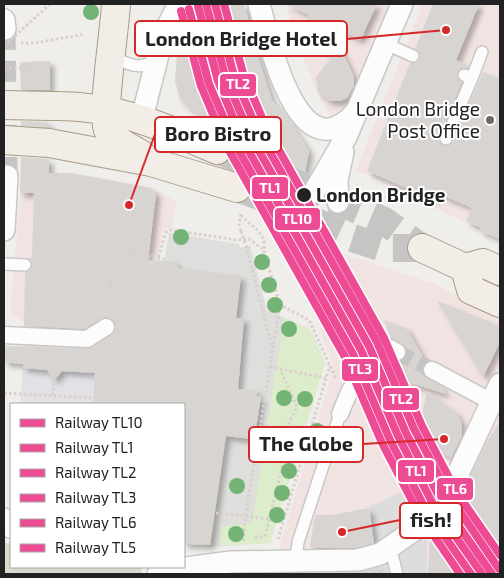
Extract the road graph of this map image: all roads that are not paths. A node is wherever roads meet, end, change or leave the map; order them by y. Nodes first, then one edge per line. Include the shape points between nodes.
1 (116, 4) edge
2 (179, 4) edge
3 (259, 4) edge
4 (402, 4) edge
5 (386, 44) junction
6 (113, 51) junction
7 (482, 52) dead end
8 (413, 56) dead end
9 (155, 60) junction
10 (4, 105) edge
11 (105, 109) junction
12 (358, 110) junction
13 (346, 137) junction
14 (141, 139) junction
15 (446, 139) dead end
16 (4, 140) edge
17 (59, 144) junction
18 (217, 150) tunnel mouth
19 (7, 176) dead end
20 (237, 188) tunnel mouth
21 (314, 192) tunnel mouth
22 (338, 202) dead end
23 (4, 230) edge
24 (422, 248) dead end
25 (4, 264) edge
26 (25, 265) dead end
27 (465, 268) junction
28 (500, 270) edge
29 (500, 303) edge
30 (106, 328) road end
31 (4, 334) edge
32 (392, 349) road end
33 (432, 370) tunnel mouth
34 (496, 393) edge
35 (340, 414) joint
36 (390, 547) junction
37 (296, 561) junction
38 (219, 569) edge
39 (160, 571) edge
40 (397, 574) edge

1 - 6 main road
2 - 9 street
3 - 12 street via 284,84 304,120 319,127 336,127 348,122
4 - 5 street
5 - 8 lane
5 - 12 street
6 - 9 lane via 119,60 139,66
6 - 11 main road
7 - 15 lane via 468,76
9 - 14 street
10 - 11 main road, bridge
11 - 14 main road
11 - 17 main road via 93,130
12 - 13 street
13 - 21 street
13 - 22 street via 338,175
14 - 17 main road
14 - 18 main road
14 - 20 main road
16 - 17 main road, bridge
19 - 23 street
24 - 27 main road
25 - 26 lane
27 - 28 main road via 483,264
27 - 29 main road via 471,290
30 - 31 street via 87,339
32 - 35 street via 350,390
33 - 34 street
34 - 36 street via 440,512
35 - 37 lane via 298,542
36 - 37 street via 380,554 358,560
36 - 40 lane
37 - 38 street
38 - 39 street

